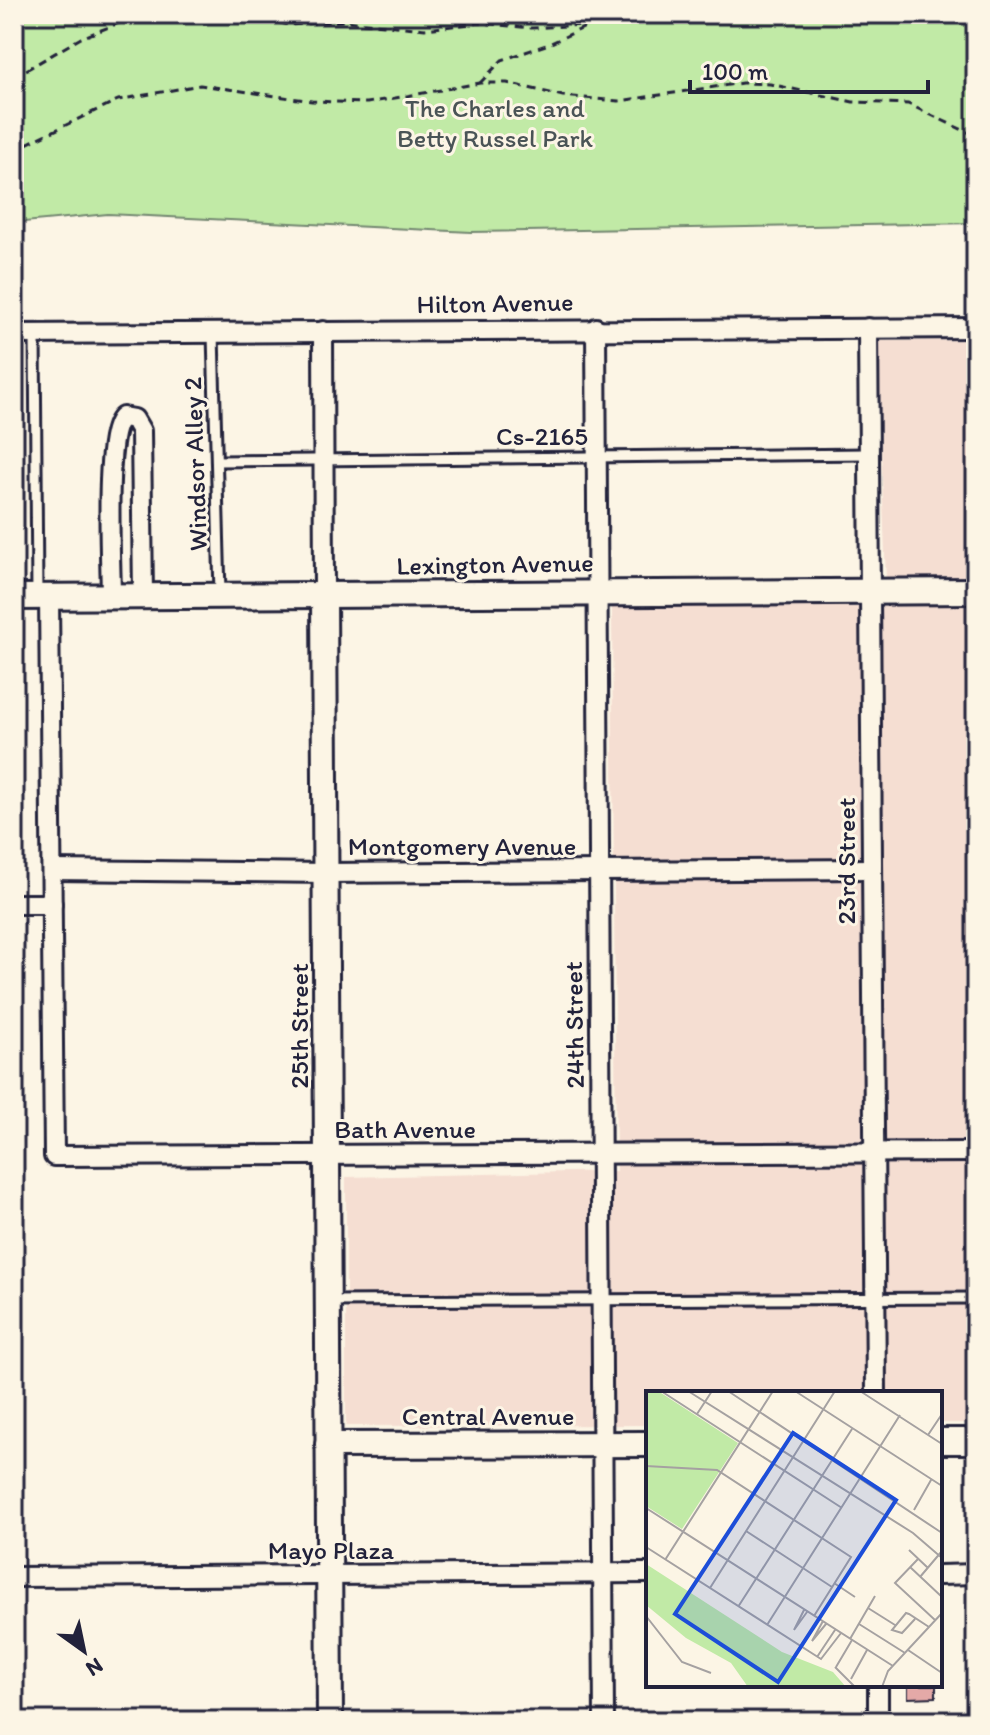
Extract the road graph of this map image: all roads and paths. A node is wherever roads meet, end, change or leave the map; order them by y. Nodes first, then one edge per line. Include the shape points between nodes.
1 (142, 14) edge
2 (238, 14) edge
3 (613, 14) edge
4 (585, 25) junction
5 (14, 77) edge
6 (480, 83) junction
7 (976, 133) edge
8 (14, 150) edge
9 (596, 328) junction
10 (868, 328) junction
11 (976, 328) edge
12 (323, 331) junction
13 (14, 334) edge
14 (35, 334) junction
15 (213, 334) junction
16 (868, 454) junction
17 (595, 457) junction
18 (322, 459) junction
19 (217, 461) junction
20 (111, 473) junction
21 (142, 473) junction
22 (142, 522) junction
23 (111, 523) junction
24 (598, 591) junction
25 (870, 591) junction
26 (976, 591) edge
27 (220, 594) junction
28 (324, 594) junction
29 (143, 595) junction
30 (111, 596) junction
31 (33, 597) edge
32 (872, 869) junction
33 (52, 870) junction
34 (598, 871) junction
35 (326, 873) junction
36 (14, 904) edge
37 (52, 904) junction
38 (874, 1152) junction
39 (976, 1152) edge
40 (601, 1153) junction
41 (328, 1155) junction
42 (875, 1298) junction
43 (976, 1298) edge
44 (600, 1299) junction
45 (328, 1301) junction
46 (876, 1391) edge
47 (942, 1441) edge
48 (976, 1441) edge
49 (603, 1444) junction
50 (646, 1444) edge
51 (328, 1445) junction
52 (602, 1573) junction
53 (646, 1573) edge
54 (976, 1574) edge
55 (942, 1575) edge
56 (330, 1576) junction
57 (14, 1577) edge
58 (878, 1687) edge
59 (330, 1721) edge
60 (604, 1721) edge
61 (878, 1721) edge

1 - 5 path via 81,38
2 - 4 path via 289,25
3 - 4 path
4 - 6 path via 502,60
6 - 7 path via 619,101 742,83 770,84 853,102 908,104
6 - 8 path via 367,103 200,85 172,87 118,100
9 - 10 street, Hilton Avenue
9 - 12 street, Hilton Avenue
9 - 17 street, 24th Street
10 - 11 street, Hilton Avenue
10 - 16 street, 23rd Street
12 - 15 street, Hilton Avenue
12 - 18 street, 25th Street
13 - 14 street, Hilton Avenue
14 - 15 street, Hilton Avenue
14 - 31 lane
15 - 19 lane, Windsor Alley 2
16 - 17 lane, Cs-2165
16 - 25 street, 23rd Street
17 - 18 lane, Cs-2165
17 - 24 street, 24th Street
18 - 19 lane, Cs-2165
18 - 28 street, 25th Street
19 - 27 lane, Windsor Alley 2
20 - 21 street
20 - 21 street via 114,429 123,417 134,419 141,431
20 - 23 street
21 - 22 street
22 - 23 street
22 - 29 street
23 - 30 street
24 - 25 street, Lexington Avenue
24 - 28 street, Lexington Avenue
24 - 34 street, 24th Street
25 - 26 street, Lexington Avenue
25 - 32 street, 23rd Street
27 - 28 street, Lexington Avenue
27 - 29 street, Lexington Avenue
28 - 35 street, 25th Street
29 - 30 street, Lexington Avenue
30 - 31 street, Lexington Avenue
31 - 33 street
32 - 34 street, Montgomery Avenue
32 - 38 street, 23rd Street
33 - 35 street, Montgomery Avenue
33 - 37 street
34 - 35 street, Montgomery Avenue
34 - 40 street, 24th Street
35 - 41 street, 25th Street
36 - 37 street
37 - 41 street, Bath Avenue via 54,1156
38 - 39 street, Bath Avenue
38 - 40 street, Bath Avenue
38 - 42 street, 23rd Street
40 - 41 street, Bath Avenue
40 - 44 street, 24th Street
41 - 45 street, 25th Street
42 - 43 lane
42 - 44 lane
42 - 46 street, 23rd Street
44 - 45 lane
44 - 49 street, 24th Street
45 - 51 street, 25th Street
47 - 48 street
49 - 50 street, Central Avenue
49 - 51 street, Central Avenue
49 - 52 street, 24th Street
51 - 56 street, 25th Street
52 - 53 street, Mayo Plaza
52 - 56 street, Mayo Plaza
52 - 60 street, 24th Street
54 - 55 street
56 - 57 street, Mayo Plaza
56 - 59 street, 25th Street
58 - 61 street

